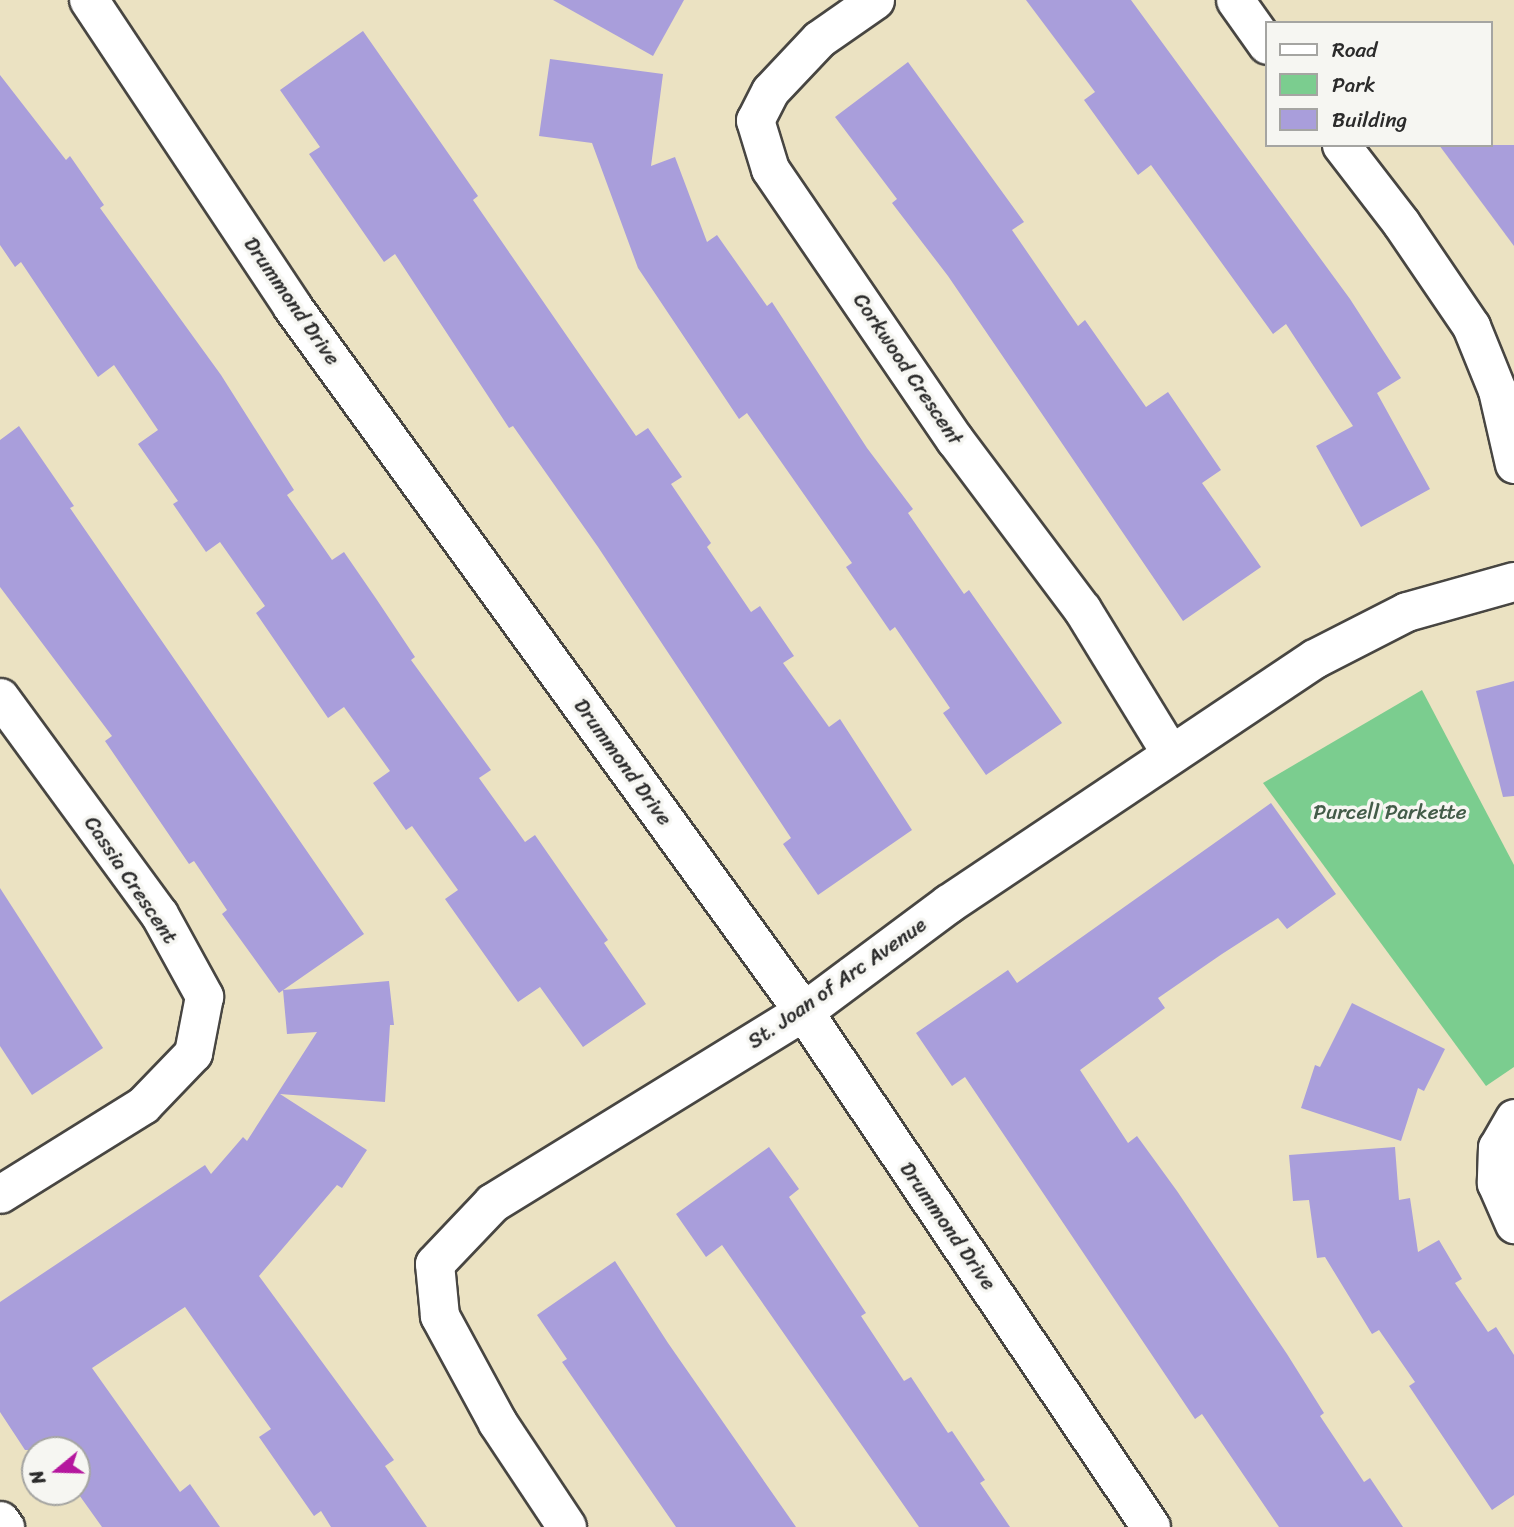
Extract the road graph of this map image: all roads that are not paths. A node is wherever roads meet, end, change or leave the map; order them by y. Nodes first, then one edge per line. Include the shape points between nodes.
1 (89, 0) edge
2 (875, 0) edge
3 (1235, 0) edge
4 (1266, 44) edge
5 (1343, 147) edge
6 (1514, 464) edge
7 (1514, 582) edge
8 (0, 697) edge
9 (1171, 754) junction
10 (804, 1012) junction
11 (1514, 1118) edge
12 (0, 1194) edge
13 (1514, 1224) edge
14 (0, 1520) edge
15 (5, 1527) edge
16 (567, 1527) edge
17 (1151, 1527) edge

1 - 10 street, Drummond Drive via 292,306
2 - 9 street, Corkwood Crescent via 819,39 770,91 755,120 770,169 955,440 1082,609
3 - 4 street
5 - 6 street via 1471,326 1497,390
7 - 9 street, St. Joan of Arc Avenue via 1407,611 1315,659
8 - 12 street, Cassia Crescent via 159,914 204,996 192,1054 143,1105
9 - 10 street, St. Joan of Arc Avenue via 949,904
10 - 16 street, St. Joan of Arc Avenue via 493,1203 435,1264 440,1316 498,1423
10 - 17 street, Drummond Drive
11 - 13 street via 1497,1147 1496,1171 1496,1183
14 - 15 street

